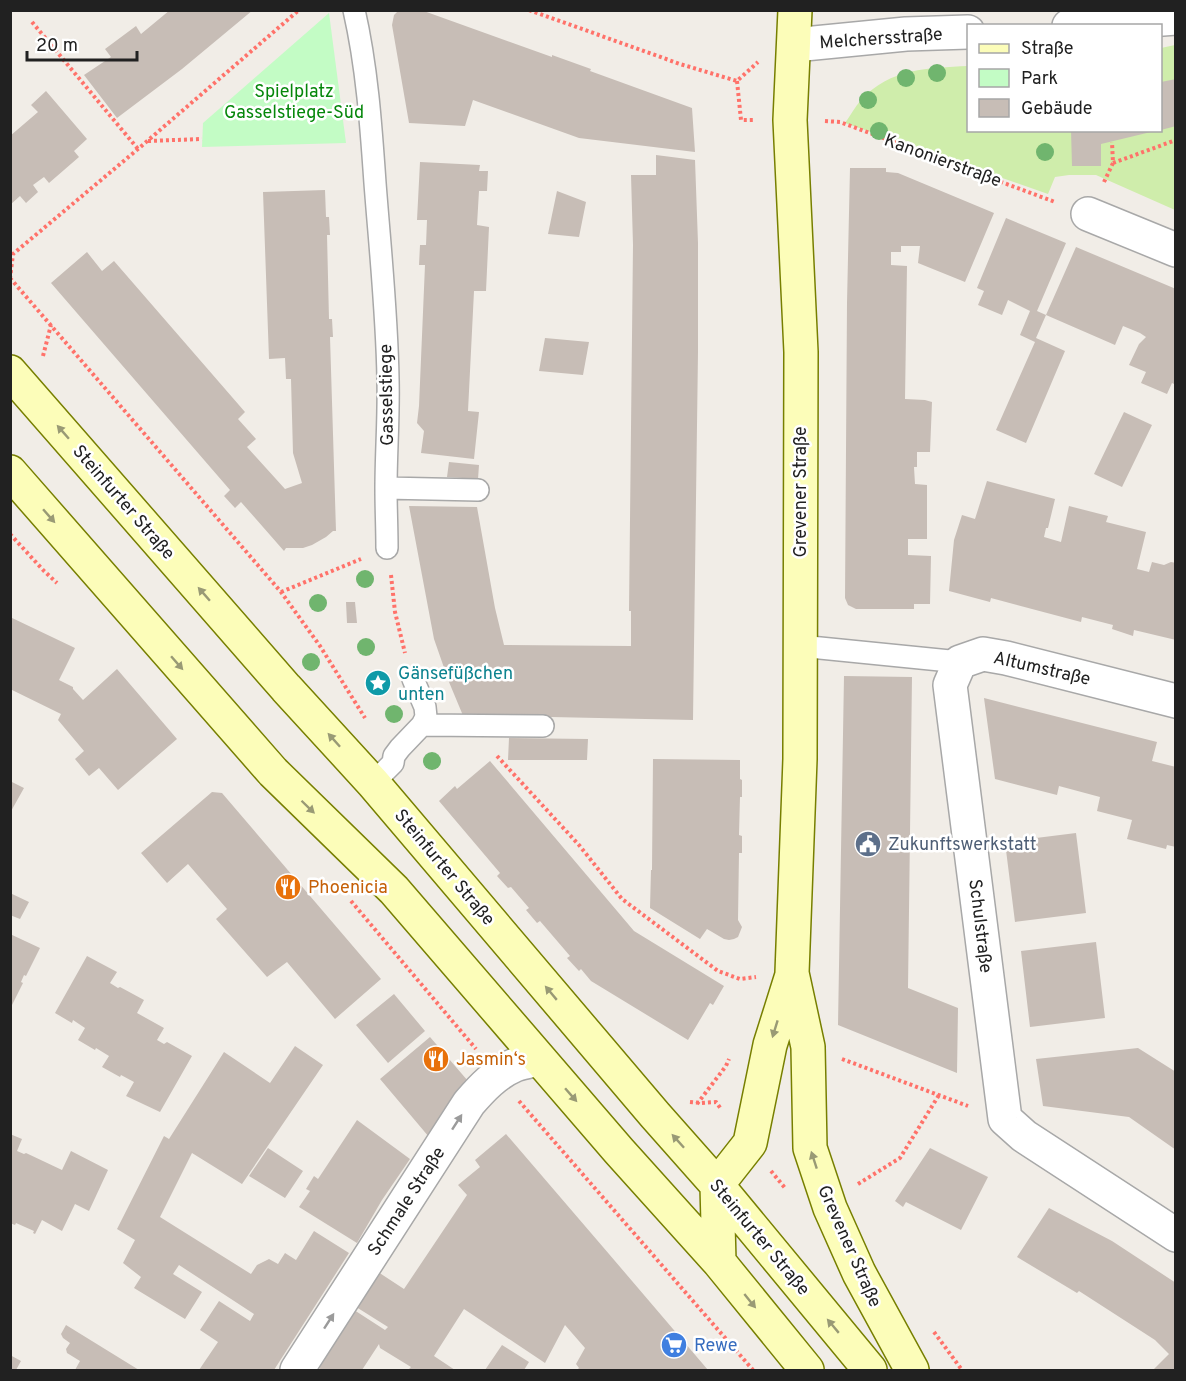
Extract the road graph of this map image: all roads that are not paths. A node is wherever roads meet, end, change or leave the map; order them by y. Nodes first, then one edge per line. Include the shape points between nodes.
1 (354, 10) edge
2 (795, 10) edge
3 (1176, 18) edge
4 (1096, 24) edge
5 (967, 32) edge
6 (794, 45) junction
7 (1088, 214) road end
8 (1176, 250) edge
9 (15, 386) edge
10 (10, 472) edge
11 (386, 488) junction
12 (478, 490) dead end
13 (387, 548) road end
14 (800, 646) junction
15 (960, 662) junction
16 (413, 679) road end
17 (1176, 701) edge
18 (422, 725) junction
19 (543, 726) dead end
20 (383, 773) junction
21 (792, 973) junction
22 (539, 1059) junction
23 (717, 1185) junction
24 (1176, 1235) edge
25 (719, 1262) junction
26 (784, 1355) edge
27 (297, 1371) edge
28 (807, 1371) edge
29 (870, 1371) edge
30 (912, 1371) edge

1 - 11 lane, Gasselstiege via 361,39 382,265 388,377
2 - 6 main road, Grevener Straße
3 - 4 street
5 - 6 street, Melchersstraße
6 - 14 main road, Grevener Straße via 790,120 801,352
7 - 8 street
20 -> 9 main road, Steinfurter Straße via 286,688
10 -> 22 main road via 273,772 394,890
11 - 12 lane
11 - 13 lane, Gasselstiege
14 - 15 lane, Altumstraße
14 - 21 main road, Grevener Straße
15 - 17 street, Altumstraße via 983,654 1006,658
15 - 24 street, Schulstraße via 950,685 1005,1119 1024,1136
16 - 18 lane via 425,707
18 - 19 lane
18 - 20 lane
23 -> 20 main road, Steinfurter Straße via 655,1115
21 -> 23 main road, Grevener Straße via 770,1045 750,1143
30 -> 21 main road, Grevener Straße via 859,1273 810,1148 808,1047
22 -> 25 main road
27 -> 22 street, Schmale Straße via 469,1103 483,1087 514,1065
23 - 25 main road
29 -> 23 main road, Steinfurter Straße
25 -> 26 main road
26 - 28 main road

